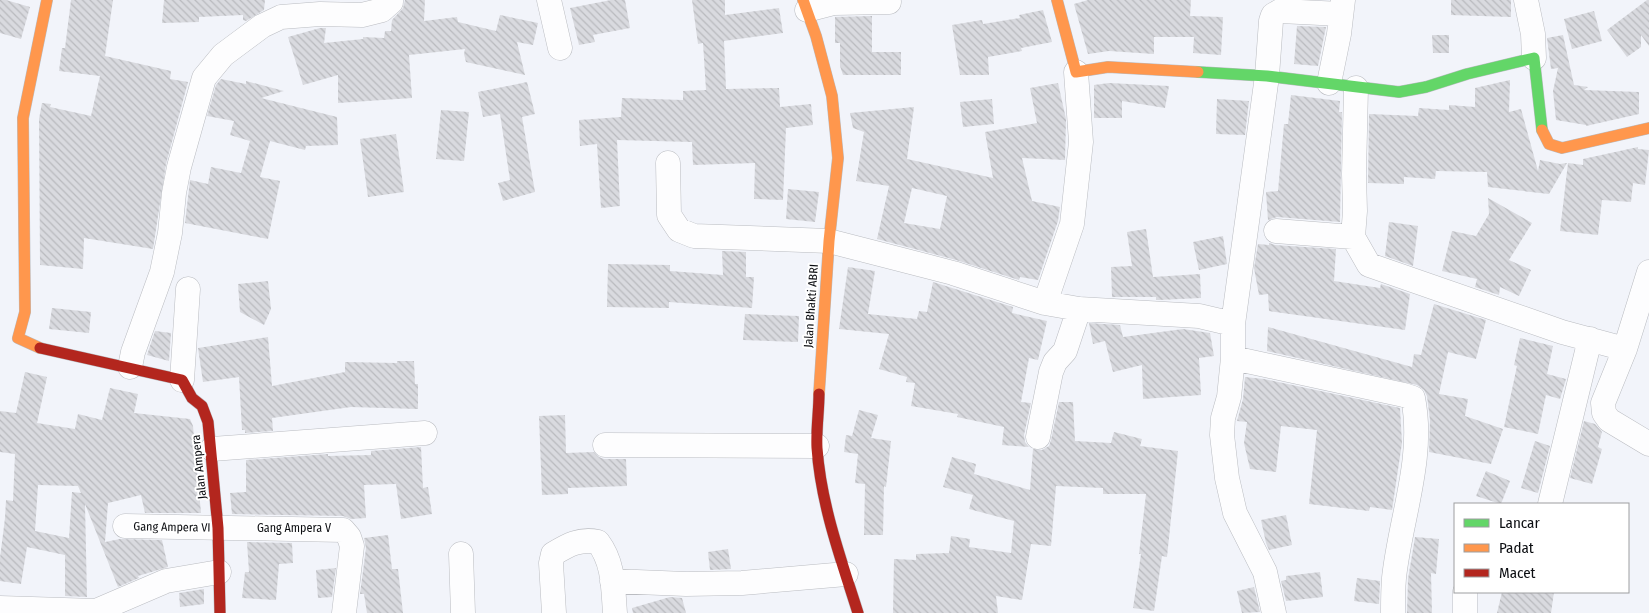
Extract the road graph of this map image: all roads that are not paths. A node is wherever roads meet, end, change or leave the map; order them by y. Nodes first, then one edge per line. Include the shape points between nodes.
1 (47, 0) edge
2 (391, 0) edge
3 (549, 0) edge
4 (1057, 0) edge
5 (1526, 0) edge
6 (889, 2) dead end
7 (805, 5) edge
8 (1342, 7) edge
9 (560, 48) dead end
10 (1534, 58) junction
11 (1076, 72) junction
12 (1267, 76) junction
13 (1329, 83) junction
14 (1356, 88) junction
15 (1649, 128) edge
16 (668, 163) dead end
17 (1276, 231) dead end
18 (1353, 237) junction
19 (829, 241) junction
20 (1649, 272) edge
21 (188, 289) dead end
22 (1045, 302) junction
23 (1079, 309) junction
24 (1233, 324) junction
25 (9, 338) edge
26 (1590, 339) junction
27 (1625, 349) junction
28 (1233, 358) junction
29 (130, 367) junction
30 (182, 380) junction
31 (425, 433) dead end
32 (1038, 437) dead end
33 (1649, 444) edge
34 (605, 445) dead end
35 (817, 446) junction
36 (212, 449) junction
37 (1550, 503) edge
38 (125, 526) dead end
39 (218, 528) junction
40 (462, 554) dead end
41 (219, 572) junction
42 (846, 574) junction
43 (612, 581) junction
44 (1465, 593) edge
45 (0, 608) edge
46 (220, 613) edge
47 (344, 613) edge
48 (463, 613) edge
49 (554, 613) edge
50 (615, 613) edge
51 (858, 613) edge
52 (1274, 613) edge
53 (1392, 613) edge
54 (1465, 613) edge

1 - 25 street via 23,118 25,312
2 - 29 street via 382,10 362,15 281,17 262,26 223,56 204,78 179,167 162,272
3 - 9 street
4 - 11 street
5 - 10 street
6 - 7 street
7 - 19 street, Jalan Bhakti ABRI via 832,96 838,158
8 - 12 street via 1274,14
8 - 13 street
10 - 14 street via 1399,92
10 - 15 street via 1542,131 1545,141 1552,147 1562,148
11 - 12 street via 1108,67
11 - 22 street via 1081,142 1072,224
12 - 13 street
12 - 24 street
13 - 14 street
14 - 18 street
16 - 19 street via 668,215 679,230 694,236
17 - 18 street
18 - 26 street via 1369,265
19 - 22 street via 952,273
19 - 35 street, Jalan Bhakti ABRI
20 - 27 street
21 - 30 street
22 - 23 street
23 - 24 street via 1199,316
23 - 32 street via 1065,351 1051,372
24 - 28 street
25 - 29 street
26 - 27 street
26 - 37 street
27 - 33 street via 1603,409 1609,420
28 - 52 street via 1222,435 1226,478 1235,513 1265,572
28 - 53 street via 1413,398 1413,467 1394,577
29 - 30 street
30 - 36 street, Jalan Ampera via 192,398 202,406
31 - 36 street
34 - 35 street
35 - 42 street, Jalan Bhakti ABRI via 822,490
36 - 39 street, Jalan Ampera
38 - 39 street, Gang Ampera VI
39 - 41 street, Jalan Ampera
39 - 47 street, Gang Ampera V via 343,530 352,546
40 - 48 street
41 - 45 street via 166,580 96,611
41 - 46 street, Jalan Ampera
42 - 43 street via 742,583
42 - 51 street, Jalan Bhakti ABRI
43 - 49 street via 606,552 598,542 571,543 553,554 551,562
43 - 50 street
44 - 54 street

